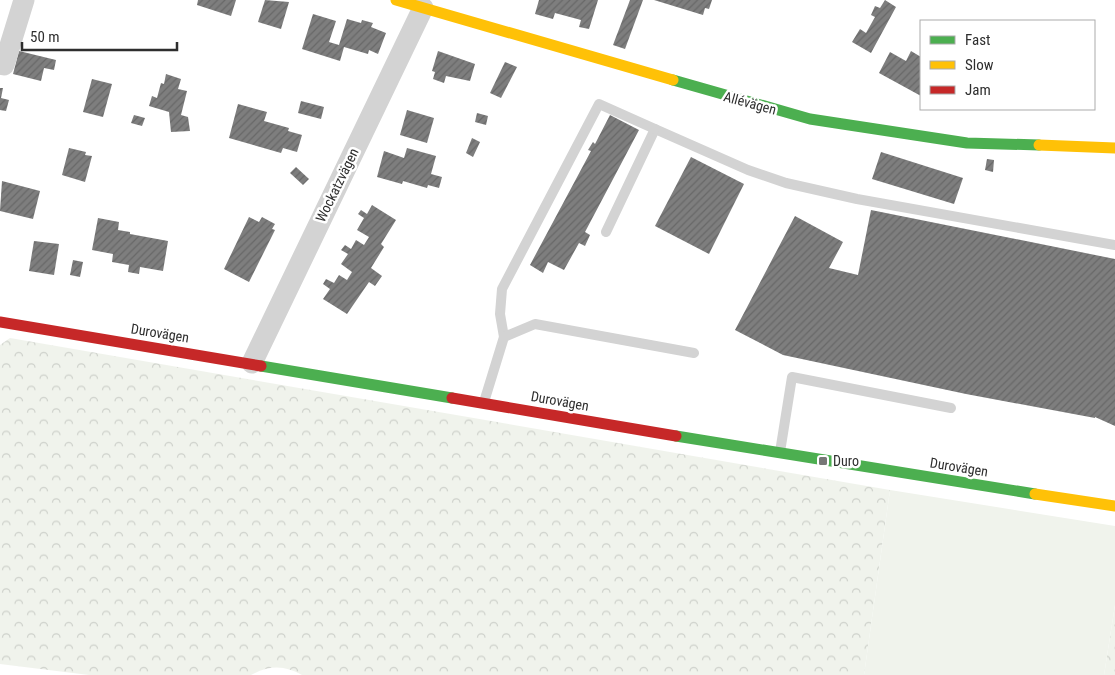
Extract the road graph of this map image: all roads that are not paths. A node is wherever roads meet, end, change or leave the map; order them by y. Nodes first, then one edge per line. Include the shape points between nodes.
1 (24, 0) edge
2 (396, 0) edge
3 (423, 8) junction
4 (4, 65) dead end
5 (655, 129) junction
6 (1115, 148) edge
7 (606, 232) dead end
8 (1115, 245) edge
9 (0, 322) edge
10 (504, 337) junction
11 (694, 353) dead end
12 (252, 363) junction
13 (484, 403) junction
14 (951, 408) dead end
15 (780, 453) junction
16 (1115, 506) edge

1 - 4 street
2 - 3 street, Allévägen
3 - 6 street, Allévägen via 810,119 967,143
3 - 12 street, Wockatzvägen
5 - 7 lane
5 - 8 lane via 748,170 794,185
5 - 10 lane via 599,104 502,289 500,314
9 - 12 street, Durovägen
10 - 11 lane via 535,324
10 - 13 lane
12 - 13 street, Durovägen
13 - 15 street, Durovägen
14 - 15 lane via 792,377
15 - 16 street, Durovägen

